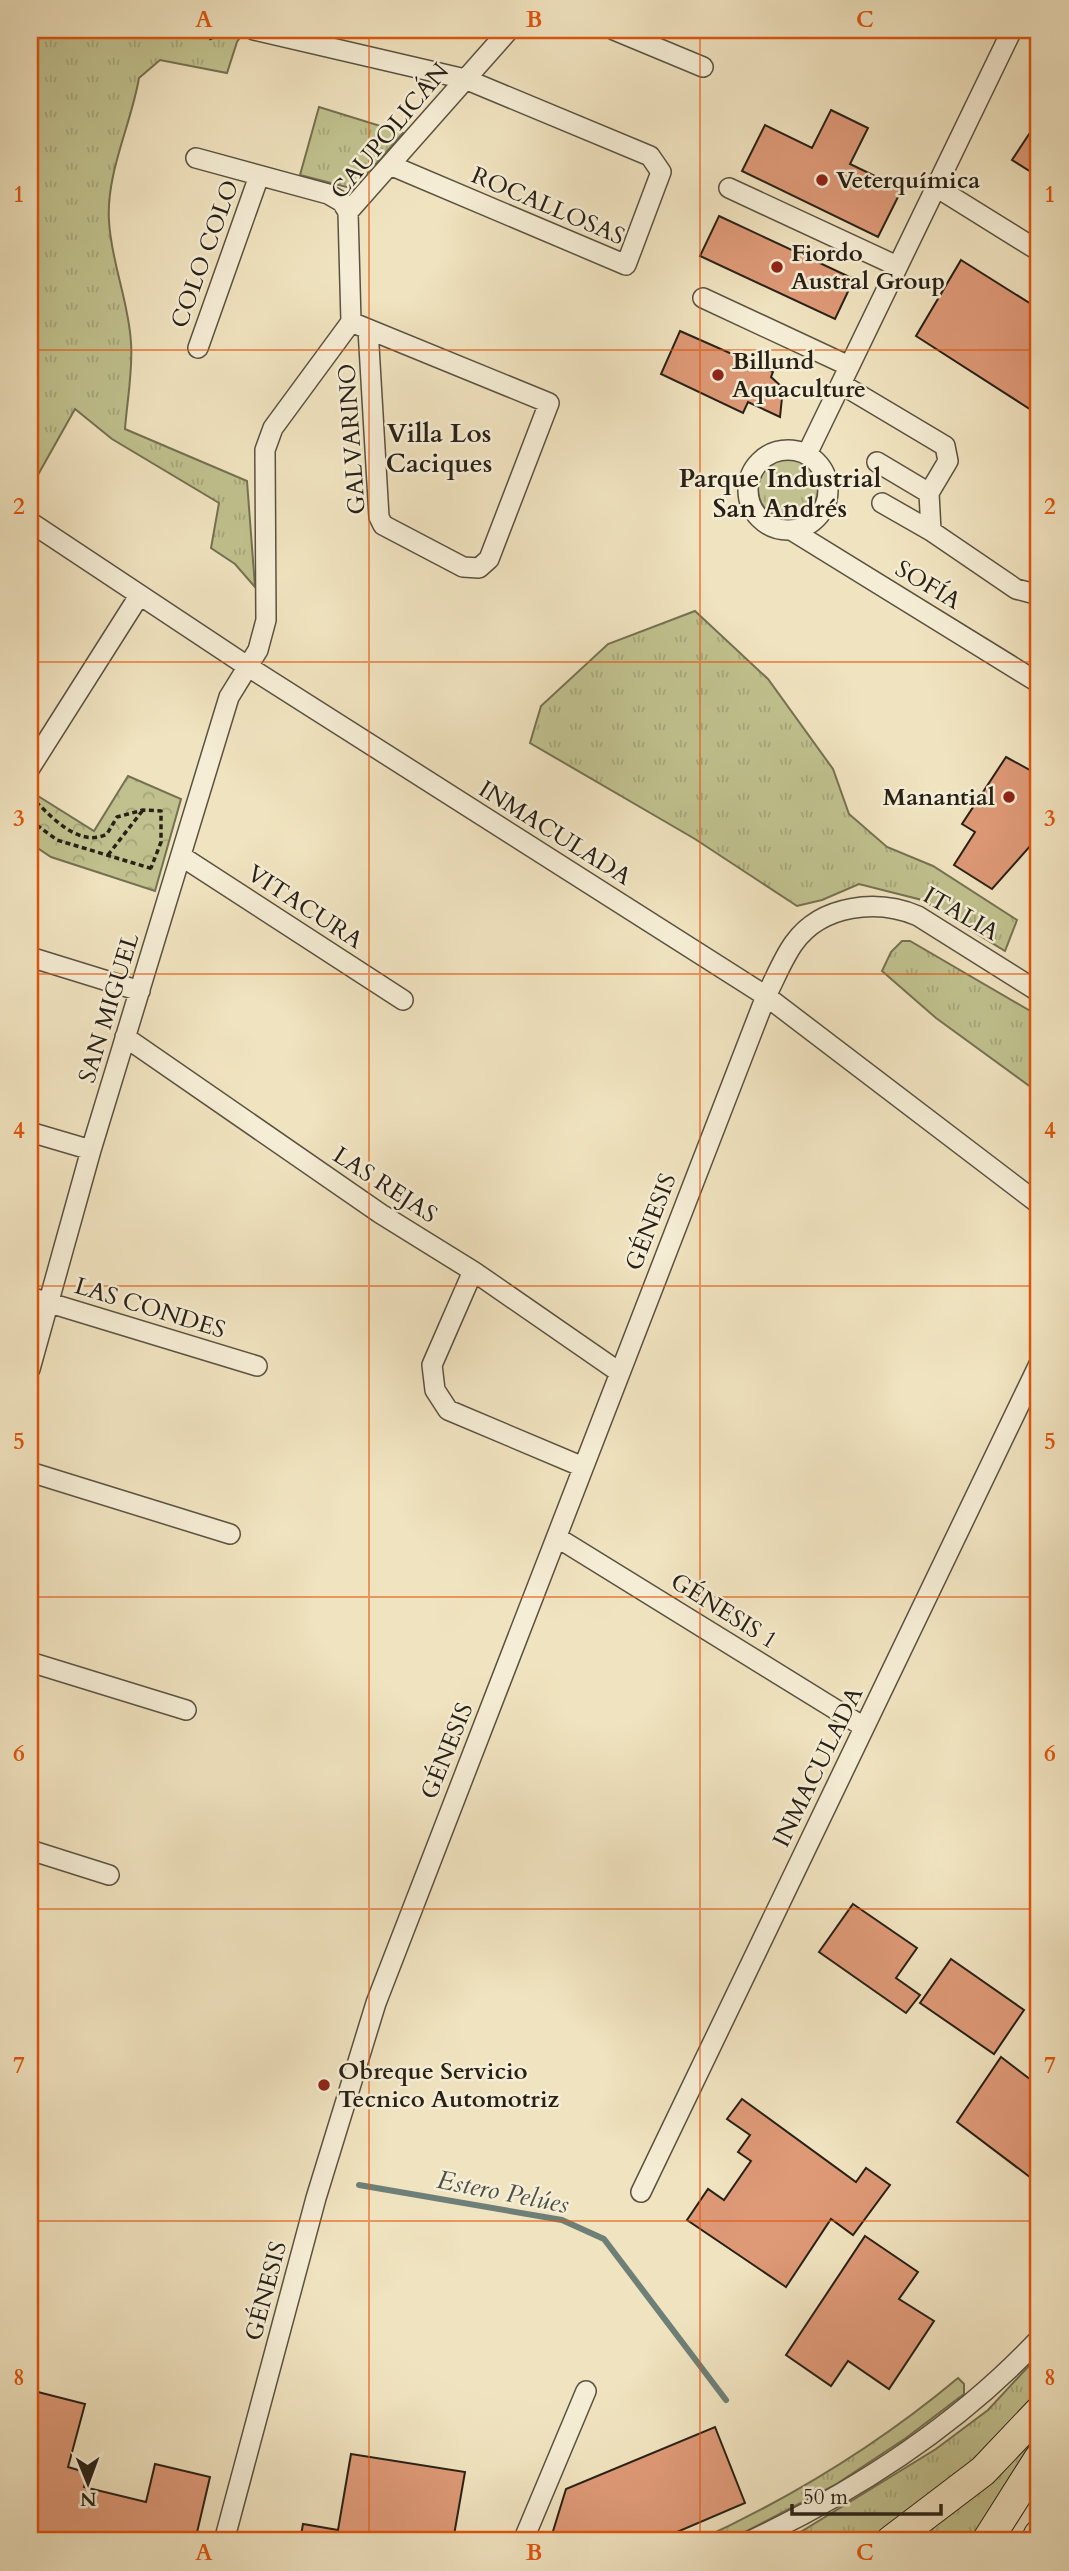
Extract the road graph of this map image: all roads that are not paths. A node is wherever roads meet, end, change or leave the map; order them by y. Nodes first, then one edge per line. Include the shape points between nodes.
1 (254, 30) edge
2 (509, 30) edge
3 (614, 30) edge
4 (1012, 30) edge
5 (703, 67) dead end
6 (465, 79) junction
7 (196, 158) dead end
8 (390, 166) junction
9 (259, 176) junction
10 (936, 187) junction
11 (729, 188) dead end
12 (348, 212) junction
13 (1039, 251) edge
14 (897, 266) junction
15 (703, 298) dead end
16 (360, 326) junction
17 (198, 348) dead end
18 (849, 366) junction
19 (841, 384) junction
20 (807, 454) junction
21 (877, 462) dead end
22 (929, 493) junction
23 (882, 503) dead end
24 (30, 522) edge
25 (791, 530) junction
26 (932, 531) junction
27 (1039, 595) edge
28 (139, 596) junction
29 (247, 666) junction
30 (1039, 683) edge
31 (30, 768) edge
32 (178, 866) junction
33 (30, 957) edge
34 (140, 991) junction
35 (1039, 992) edge
36 (766, 996) junction
37 (403, 1000) dead end
38 (125, 1037) junction
39 (30, 1132) edge
40 (91, 1150) junction
41 (1039, 1204) edge
42 (473, 1271) junction
43 (39, 1300) edge
44 (1039, 1364) edge
45 (257, 1366) dead end
46 (30, 1369) edge
47 (619, 1372) junction
48 (583, 1466) junction
49 (30, 1472) edge
50 (230, 1534) dead end
51 (558, 1538) junction
52 (30, 1662) edge
53 (186, 1710) dead end
54 (864, 1727) junction
55 (31, 1853) edge
56 (109, 1875) dead end
57 (641, 2192) dead end
58 (1039, 2339) edge
59 (586, 2392) dead end
60 (1039, 2412) edge
61 (1039, 2459) edge
62 (1039, 2535) edge
63 (224, 2541) edge
64 (523, 2541) edge
65 (750, 2541) edge
66 (891, 2541) edge
67 (986, 2541) edge
68 (1035, 2541) edge

1 - 6 street
2 - 6 street, CAUPOLICÁN
3 - 5 street
4 - 10 street
6 - 8 street, CAUPOLICÁN
6 - 8 street, ROCALLOSAS via 650,156 661,172 626,265
7 - 9 street, COLO COLO
8 - 12 street, CAUPOLICÁN
9 - 12 street, COLO COLO via 328,194
9 - 17 street, COLO COLO
10 - 13 street
10 - 14 street
11 - 14 street
12 - 16 street, CAUPOLICÁN
14 - 18 street
15 - 18 street
16 - 16 street, GALVARINO via 549,403 489,559 479,568 463,567 383,525 379,517
16 - 29 street via 267,438 266,620 258,650
18 - 19 street
19 - 20 street
19 - 22 street via 945,446 948,461
20 - 25 street via 825,472 828,498 815,520
20 - 25 street via 781,450 768,454 758,463 747,488 755,514 777,529
21 - 22 street
22 - 26 street
23 - 26 street
24 - 28 street, INMACULADA
25 - 30 street, SOFÍA
26 - 27 street via 1016,589
28 - 29 street, INMACULADA
28 - 31 street
29 - 32 street, SAN MIGUEL via 229,697
29 - 36 street, INMACULADA
32 - 34 street, SAN MIGUEL
32 - 37 street, VITACURA
33 - 34 street
34 - 38 street, SAN MIGUEL
35 - 36 street, ITALIA via 918,916 902,909 870,906 837,912 806,931 794,942
36 - 41 street, INMACULADA
36 - 47 street, GÉNESIS
38 - 40 street, SAN MIGUEL
38 - 42 street, LAS REJAS via 381,1214
39 - 40 street
40 - 43 street, SAN MIGUEL
42 - 47 street, LAS REJAS
42 - 48 street via 432,1365 435,1390 449,1410
43 - 45 street, LAS CONDES
43 - 46 street, SAN MIGUEL
44 - 54 street, INMACULADA
47 - 48 street, GÉNESIS
48 - 51 street, GÉNESIS
49 - 50 street
51 - 54 street, GÉNESIS 1
51 - 63 street, GÉNESIS via 376,2003 316,2198
52 - 53 street
54 - 57 street, INMACULADA
55 - 56 street
58 - 65 street via 977,2399 902,2454
59 - 64 street
60 - 66 highway via 975,2477
61 - 67 highway
62 - 68 highway

